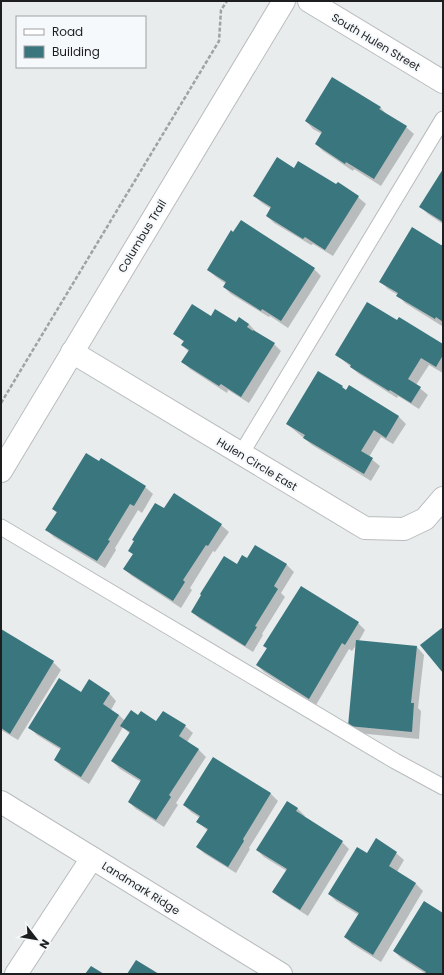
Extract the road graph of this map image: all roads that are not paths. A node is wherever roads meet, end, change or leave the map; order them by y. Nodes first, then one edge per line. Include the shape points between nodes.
1 (284, 1) edge
2 (309, 1) edge
3 (443, 82) edge
4 (443, 119) edge
5 (72, 352) junction
6 (241, 454) junction
7 (1, 471) edge
8 (443, 498) edge
9 (1, 527) edge
10 (443, 786) edge
11 (1, 802) edge
12 (92, 858) junction
13 (16, 974) edge
14 (280, 974) edge

1 - 5 street, Columbus Trail
2 - 3 street, South Hulen Street
4 - 6 lane
5 - 6 street, Hulen Circle East
5 - 7 street, Columbus Trail
6 - 8 street, Hulen Circle East via 365,528 404,529 425,519
9 - 10 lane via 394,761
11 - 12 street, Landmark Ridge
12 - 13 street
12 - 14 street, Landmark Ridge

